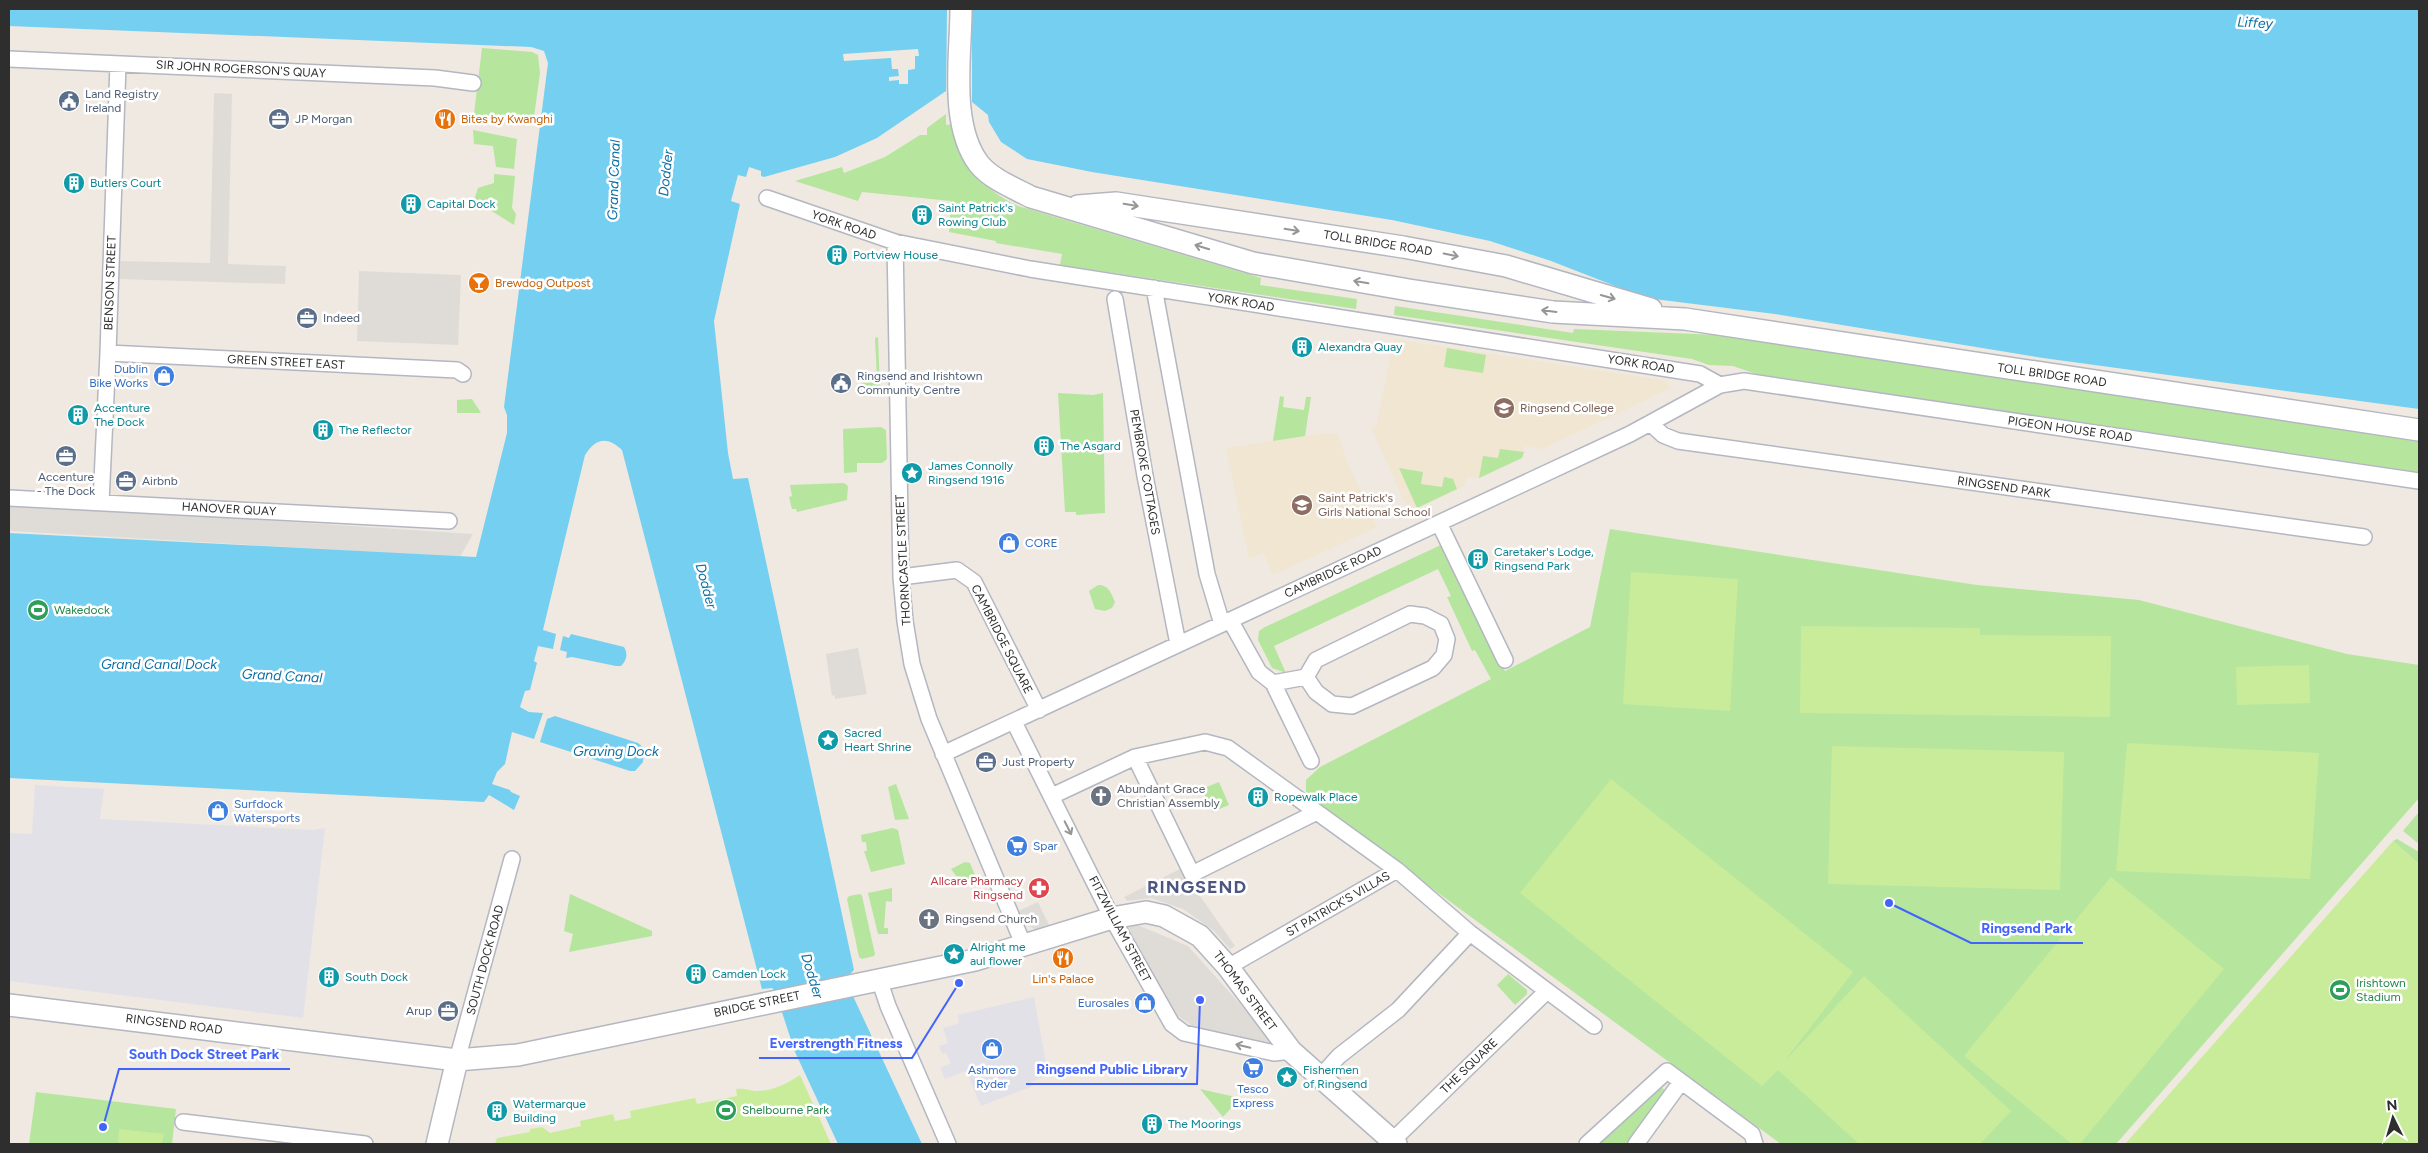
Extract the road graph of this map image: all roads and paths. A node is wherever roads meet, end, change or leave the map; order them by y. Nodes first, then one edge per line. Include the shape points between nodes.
1 (961, 9) edge
2 (9, 59) edge
3 (118, 64) junction
4 (474, 83) dead end
5 (767, 198) dead end
6 (1065, 207) junction
7 (894, 242) junction
8 (1154, 291) junction
9 (1115, 299) dead end
10 (1685, 319) junction
11 (108, 353) junction
12 (463, 374) dead end
13 (1720, 385) junction
14 (1650, 423) junction
15 (2419, 430) edge
16 (2419, 481) edge
17 (9, 498) edge
18 (101, 502) junction
19 (449, 521) dead end
20 (1439, 523) junction
21 (2364, 537) dead end
22 (901, 577) junction
23 (1226, 622) junction
24 (1178, 644) junction
25 (1505, 660) dead end
26 (1306, 677) junction
27 (1273, 684) junction
28 (1039, 710) junction
29 (1014, 722) junction
30 (943, 754) junction
31 (1135, 757) junction
32 (1311, 761) dead end
33 (1052, 796) junction
34 (1317, 812) junction
35 (512, 859) dead end
36 (1397, 870) junction
37 (1112, 918) junction
38 (1470, 933) junction
39 (1024, 946) junction
40 (1228, 967) junction
41 (879, 979) junction
42 (1547, 991) junction
43 (9, 1005) edge
44 (1594, 1026) dead end
45 (1291, 1051) junction
46 (457, 1060) junction
47 (1319, 1078) junction
48 (1680, 1082) junction
49 (183, 1122) dead end
50 (1394, 1143) edge
51 (365, 1144) edge
52 (438, 1144) edge
53 (948, 1144) edge
54 (1587, 1144) edge
55 (1636, 1144) edge
56 (1755, 1144) edge

1 - 6 main road, TOLL BRIDGE ROAD via 960,108 970,148 979,164 998,179 1031,197
2 - 3 street, SIR JOHN ROGERSON'S QUAY
3 - 4 street, SIR JOHN ROGERSON'S QUAY via 435,78
3 - 11 street, BENSON STREET
5 - 7 street, YORK ROAD
10 -> 6 main road, TOLL BRIDGE ROAD via 1553,312 1253,263
6 -> 10 main road, TOLL BRIDGE ROAD via 1116,203 1403,246 1506,266
7 - 8 street, YORK ROAD
7 - 22 street, THORNCASTLE STREET
8 - 13 street, YORK ROAD via 1700,374
8 - 23 street via 1207,574
9 - 24 street, PEMBROKE COTTAGES
10 - 15 main road, TOLL BRIDGE ROAD
11 - 12 street, GREEN STREET EAST via 457,370
11 - 18 street, BENSON STREET
13 - 14 street, CAMBRIDGE ROAD
13 - 16 street, PIGEON HOUSE ROAD via 1744,381
14 - 20 street, CAMBRIDGE ROAD
14 - 21 street, RINGSEND PARK via 1663,435 1678,442
17 - 18 street, HANOVER QUAY
18 - 19 street, HANOVER QUAY
20 - 23 street, CAMBRIDGE ROAD
20 - 25 street
22 - 28 street, CAMBRIDGE SQUARE via 957,570 974,582
22 - 30 street, THORNCASTLE STREET via 912,664
23 - 24 street, CAMBRIDGE ROAD
23 - 27 street via 1259,672
24 - 28 street, CAMBRIDGE ROAD
26 - 26 street via 1316,660 1410,614 1425,616 1441,624 1447,639 1444,656 1433,668 1352,706 1332,704 1316,692
26 - 27 street
27 - 32 street
28 - 29 street, CAMBRIDGE ROAD
29 - 30 street, CAMBRIDGE ROAD
29 - 33 street, FITZWILLIAM STREET
30 - 39 street, THORNCASTLE STREET
31 - 33 street, ST PATRICK'S VILLAS
31 - 34 street, ST PATRICK'S VILLAS via 1205,742 1228,748
31 - 34 street via 1192,874
33 -> 37 street, FITZWILLIAM STREET
34 - 36 street, ST PATRICK'S VILLAS
35 - 46 street, SOUTH DOCK ROAD
36 - 38 street
36 - 40 street, ST PATRICK'S VILLAS
37 - 39 main road, BRIDGE STREET
37 - 40 main road, THOMAS STREET via 1137,912 1164,916 1200,936
45 -> 37 street, FITZWILLIAM STREET via 1274,1053 1184,1033 1172,1024
38 - 42 street
38 - 47 street via 1398,1010 1339,1056
39 - 41 main road, BRIDGE STREET via 975,960
40 - 45 main road, THOMAS STREET
41 - 46 main road, BRIDGE STREET via 518,1055
41 - 53 street
42 - 44 street
42 - 50 street, THE SQUARE
43 - 46 main road, RINGSEND ROAD
45 - 47 main road, THOMAS STREET
46 - 52 main road
47 - 50 main road, THOMAS STREET
48 - 54 street via 1667,1071
48 - 55 street
48 - 56 street via 1752,1134
49 - 51 street

